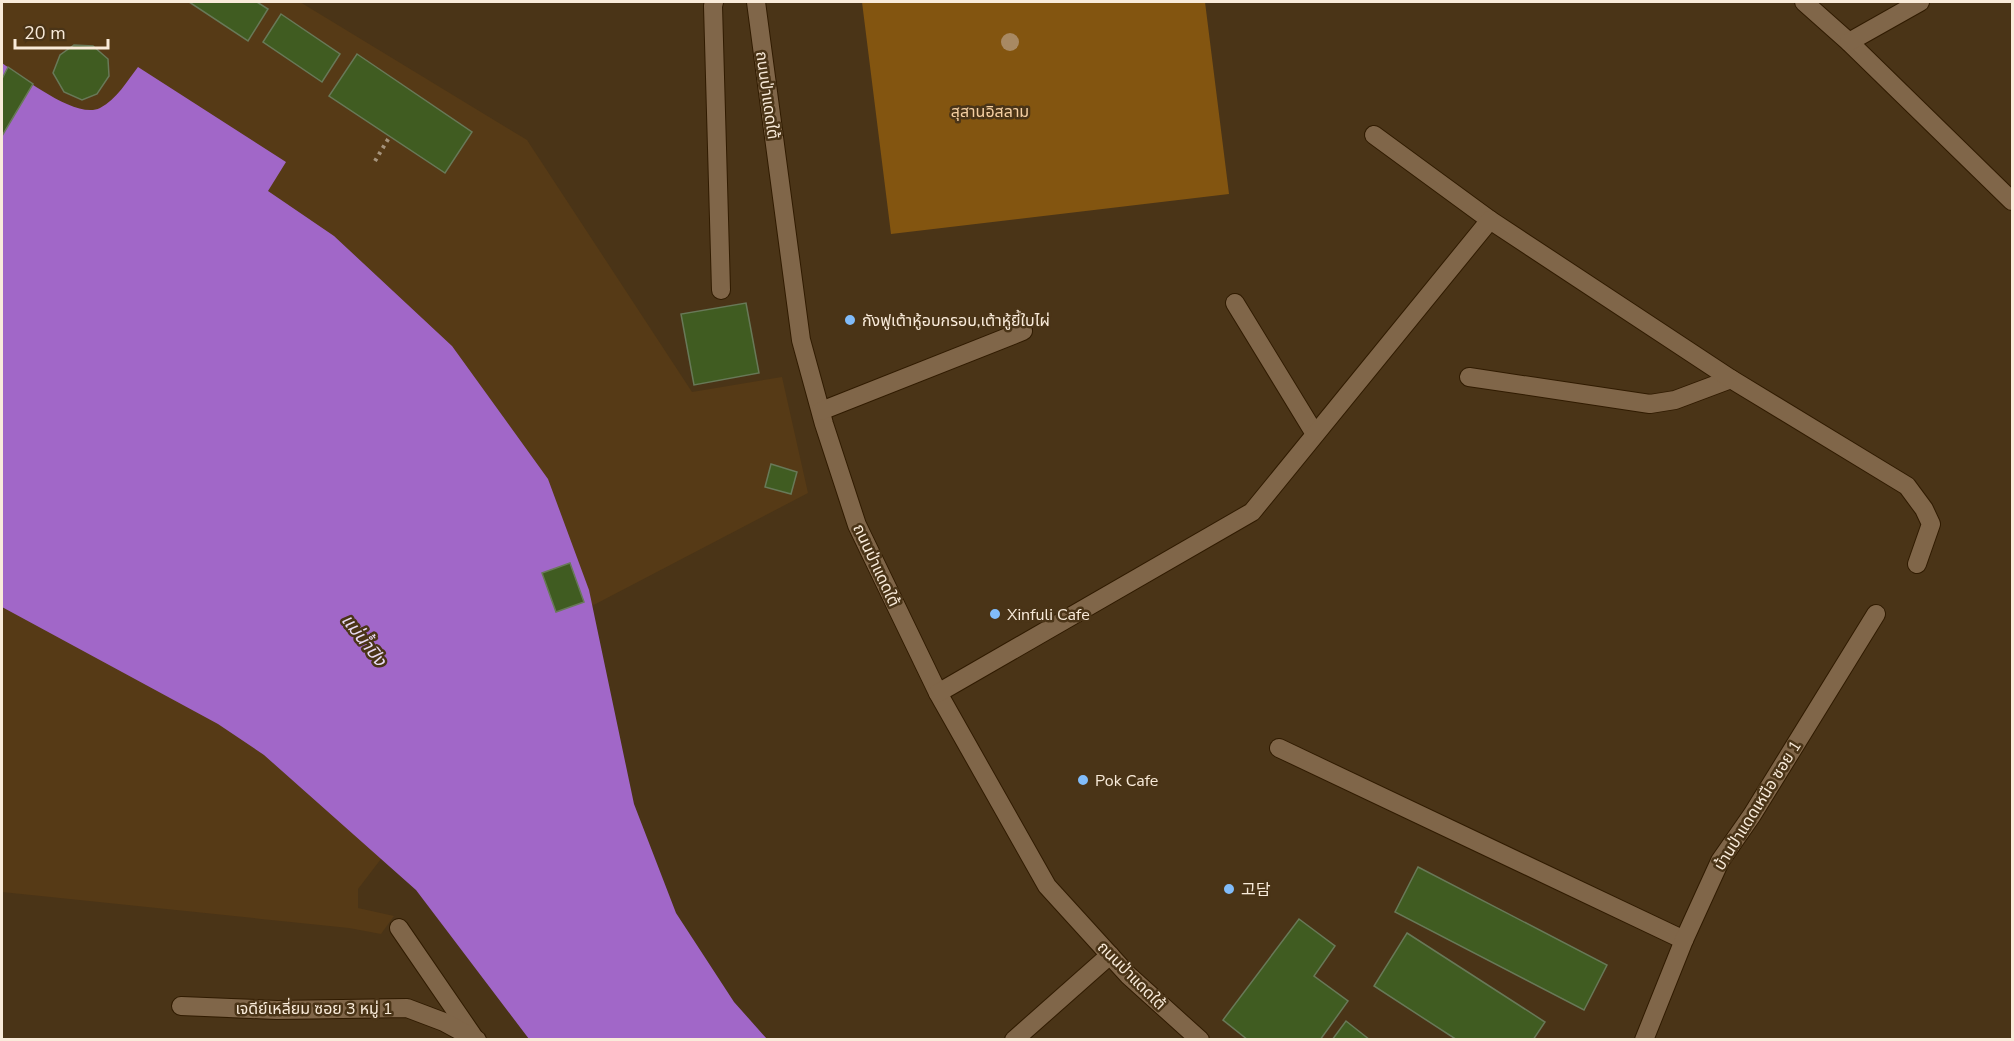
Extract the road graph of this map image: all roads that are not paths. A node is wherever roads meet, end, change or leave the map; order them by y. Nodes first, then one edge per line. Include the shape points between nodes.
1 (714, 2) edge
2 (756, 2) edge
3 (1804, 2) edge
4 (1920, 2) edge
5 (1849, 42) junction
6 (1374, 135) dead end
7 (2013, 201) edge
8 (1490, 220) junction
9 (721, 290) dead end
10 (1235, 303) dead end
11 (1023, 331) dead end
12 (1469, 377) dead end
13 (1731, 379) junction
14 (821, 411) junction
15 (1315, 434) junction
16 (1917, 564) dead end
17 (1876, 614) dead end
18 (938, 693) junction
19 (1279, 748) dead end
20 (399, 928) dead end
21 (1684, 940) junction
22 (1110, 954) junction
23 (181, 1006) dead end
24 (1189, 1036) edge
25 (476, 1038) edge
26 (1014, 1040) edge
27 (1644, 1040) edge

1 - 9 street
2 - 14 street, ถนนป่าแดดใต้ via 801,340
3 - 5 street
4 - 5 street
5 - 7 street
6 - 8 street
8 - 13 street
8 - 15 street
10 - 15 street
11 - 14 street
12 - 13 street via 1650,404 1675,400
13 - 16 street via 1907,486 1931,524
14 - 18 street, ถนนป่าแดดใต้ via 857,525
15 - 18 street via 1252,512
17 - 21 street, บ้านป่าแดดเหนือ ซอย 1 via 1720,861
18 - 22 street, ถนนป่าแดดใต้ via 1047,886
19 - 21 street
20 - 25 street
21 - 27 street, บ้านป่าแดดเหนือ ซอย 1
22 - 24 street, ถนนป่าแดดใต้
22 - 26 street
23 - 25 street, เจดีย์เหลี่ยม ซอย 3 หมู่ 1 via 277,1010 407,1008

